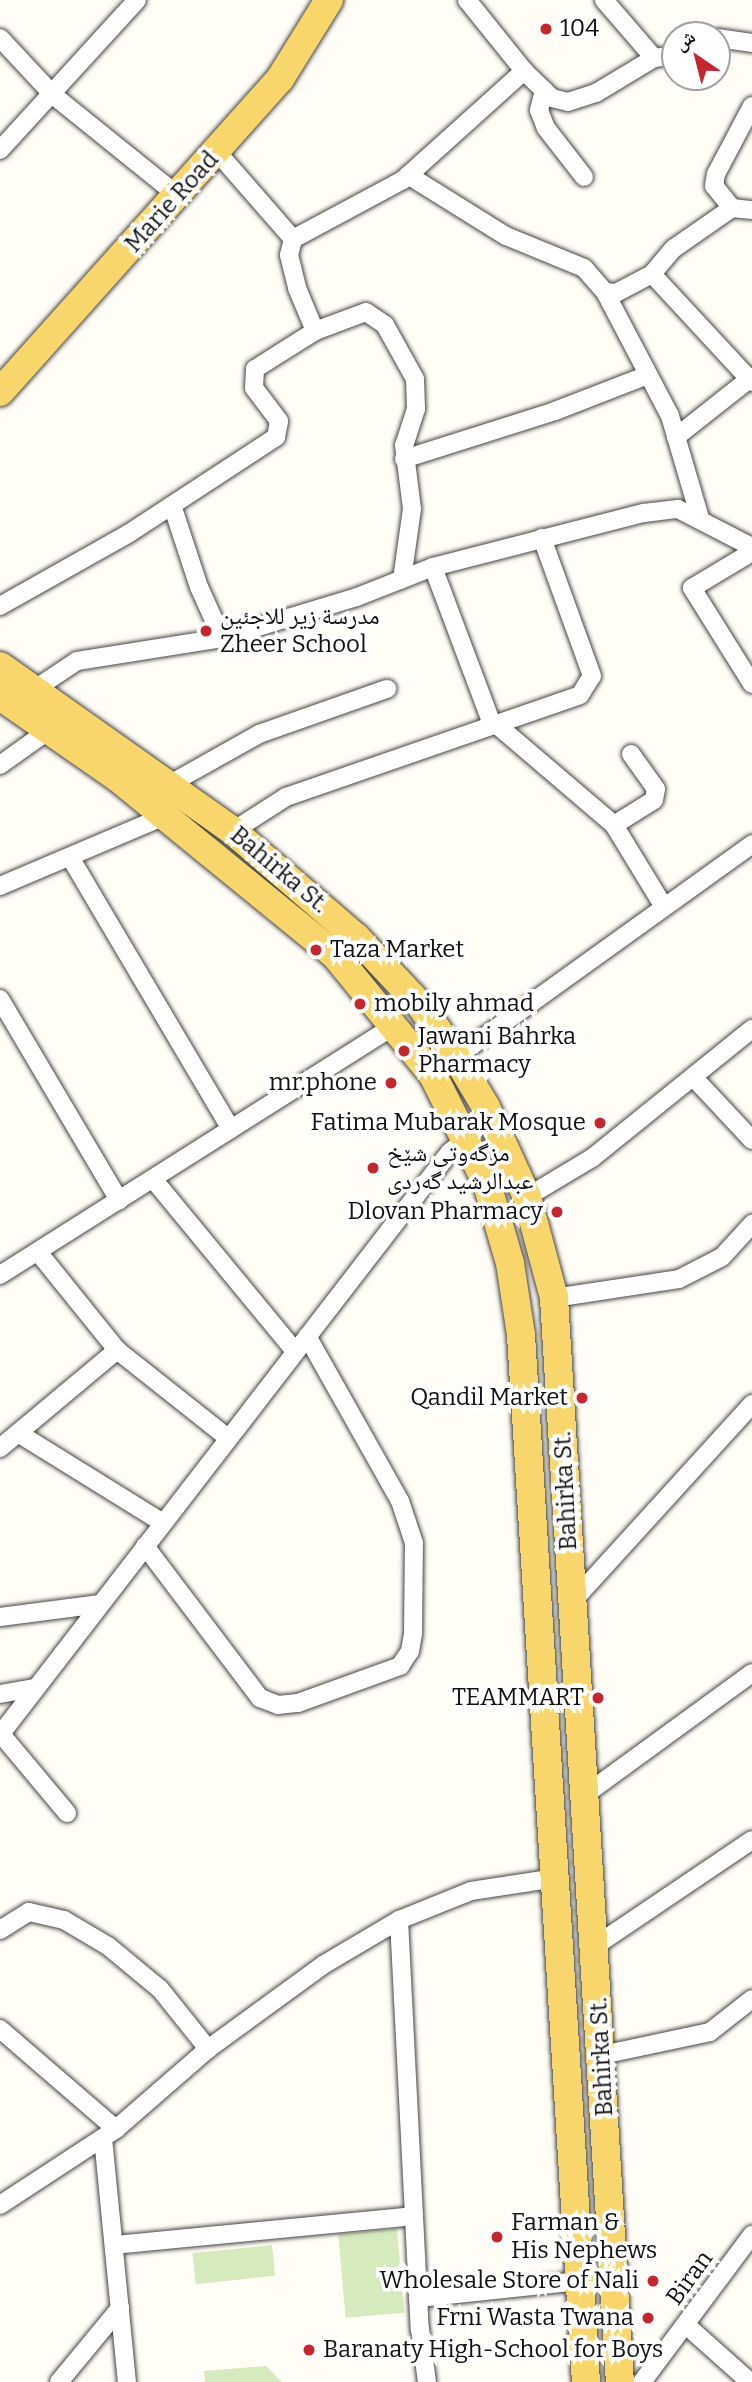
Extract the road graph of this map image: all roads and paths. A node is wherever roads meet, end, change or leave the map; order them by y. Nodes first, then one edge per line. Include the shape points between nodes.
1 (137, 0) edge
2 (329, 0) edge
3 (467, 0) edge
4 (604, 0) edge
5 (0, 38) edge
6 (731, 40) edge
7 (752, 43) edge
8 (661, 57) edge
9 (654, 58) junction
10 (524, 71) junction
11 (544, 90) junction
12 (53, 95) junction
13 (752, 106) edge
14 (0, 150) edge
15 (218, 153) junction
16 (408, 175) junction
17 (584, 177) dead end
18 (178, 196) junction
19 (732, 208) junction
20 (752, 210) edge
21 (293, 239) junction
22 (652, 274) junction
23 (605, 292) junction
24 (315, 331) junction
25 (648, 375) junction
26 (751, 379) edge
27 (0, 393) edge
28 (677, 438) junction
29 (404, 459) junction
30 (172, 505) junction
31 (700, 518) junction
32 (542, 538) junction
33 (752, 549) edge
34 (433, 567) junction
35 (402, 579) junction
36 (0, 606) edge
37 (222, 638) junction
38 (0, 653) edge
39 (13, 682) edge
40 (752, 684) edge
41 (387, 689) dead end
42 (498, 726) junction
43 (48, 730) junction
44 (631, 754) dead end
45 (0, 765) edge
46 (170, 784) junction
47 (165, 816) junction
48 (614, 825) junction
49 (233, 831) junction
50 (752, 844) edge
51 (70, 857) junction
52 (0, 886) edge
53 (296, 902) junction
54 (664, 907) junction
55 (382, 962) junction
56 (358, 980) junction
57 (0, 999) edge
58 (395, 1025) junction
59 (752, 1029) edge
60 (456, 1057) junction
61 (694, 1078) junction
62 (231, 1129) junction
63 (467, 1138) junction
64 (752, 1140) edge
65 (153, 1179) junction
66 (527, 1198) junction
67 (119, 1200) junction
68 (752, 1224) edge
69 (38, 1252) junction
70 (3, 1268) edge
71 (554, 1298) junction
72 (307, 1336) junction
73 (117, 1350) junction
74 (295, 1351) junction
75 (752, 1404) edge
76 (18, 1433) junction
77 (228, 1438) junction
78 (0, 1448) edge
79 (163, 1523) junction
80 (145, 1546) junction
81 (572, 1602) junction
82 (100, 1604) junction
83 (0, 1617) edge
84 (752, 1672) edge
85 (35, 1688) junction
86 (0, 1694) edge
87 (0, 1734) edge
88 (586, 1794) junction
89 (67, 1813) dead end
90 (752, 1840) edge
91 (556, 1878) junction
92 (399, 1920) junction
93 (0, 1930) edge
94 (596, 1946) junction
95 (752, 1999) edge
96 (0, 2029) edge
97 (208, 2049) junction
98 (602, 2055) junction
99 (110, 2133) junction
100 (0, 2205) edge
101 (414, 2216) junction
102 (752, 2235) edge
103 (114, 2245) junction
104 (580, 2281) junction
105 (418, 2298) junction
106 (120, 2308) junction
107 (686, 2325) junction
108 (615, 2335) junction
109 (582, 2339) junction
110 (59, 2382) edge
111 (127, 2382) edge
112 (427, 2382) edge
113 (586, 2382) edge
114 (620, 2382) edge
115 (642, 2382) edge
116 (750, 2382) edge

1 - 12 street
2 - 15 main road, Marie Road via 280,79
3 - 10 street
4 - 9 street
5 - 12 street
6 - 7 street
8 - 9 street
9 - 11 street via 596,93 568,102
10 - 11 street
10 - 16 street
11 - 17 street via 539,110 546,128
12 - 14 street
12 - 18 street
13 - 19 street via 716,174 714,186
15 - 18 main road, Marie Road
15 - 21 street
16 - 21 street
16 - 23 street via 506,236 584,268
18 - 27 main road, Marie Road
19 - 20 street
19 - 22 street via 673,248
21 - 24 street via 289,255
22 - 23 street via 616,293
22 - 26 street
23 - 25 street
24 - 29 street via 366,313 385,325 415,379 416,409
24 - 30 street via 255,369 254,388 279,421 276,437
25 - 28 street
25 - 29 street via 555,411
26 - 28 street
28 - 31 street
29 - 35 street via 412,509
30 - 36 street
30 - 37 street via 199,587
31 - 32 street via 678,509 645,513
31 - 33 street
32 - 34 street
32 - 42 street via 592,677 580,695
33 - 40 street via 692,588
34 - 35 street
34 - 42 street via 490,719
35 - 37 street
37 - 39 street via 77,661
38 - 39 main road
39 - 43 main road, Bahirka St.
39 - 46 main road, Bahirka St.
41 - 46 street via 259,734
42 - 48 street
42 - 49 street via 286,797
43 - 45 street
43 - 47 main road, Bahirka St.
44 - 48 street via 656,789 654,800
46 - 49 main road, Bahirka St.
47 - 51 street
47 - 53 main road, Bahirka St.
48 - 54 street
49 - 53 main road, Bahirka St.
50 - 54 street
51 - 52 street
51 - 62 street
53 - 55 main road, Bahirka St.
53 - 56 main road, Bahirka St.
54 - 60 street
55 - 56 main road via 367,955 358,958
55 - 60 main road, Bahirka St. via 421,1006
56 - 58 main road, Bahirka St.
57 - 67 street
58 - 62 street
58 - 63 main road, Bahirka St. via 433,1075
59 - 61 street
60 - 66 main road, Bahirka St. via 486,1107
61 - 64 street
61 - 66 street via 592,1158
62 - 65 street
63 - 72 street via 450,1152
63 - 91 main road, Bahirka St. via 487,1184 517,1302
65 - 67 street
65 - 74 street
66 - 71 main road, Bahirka St.
67 - 69 street
68 - 71 street via 722,1257 679,1279
69 - 70 street
69 - 73 street
71 - 81 main road, Bahirka St.
72 - 74 street
72 - 80 street via 400,1501 414,1544 413,1634 410,1651 400,1666 298,1703 278,1705 260,1698
73 - 76 street
73 - 77 street
74 - 77 street
75 - 81 street
76 - 78 street
76 - 79 street
77 - 79 street
79 - 80 street
80 - 82 street
81 - 88 main road, Bahirka St.
82 - 83 street
82 - 85 street
84 - 88 street
85 - 86 street
85 - 87 street
87 - 89 street
88 - 94 main road, Bahirka St.
90 - 94 street
91 - 92 street via 471,1891
91 - 104 main road, Bahirka St.
92 - 97 street via 323,1965
92 - 101 street
93 - 97 street via 29,1912 64,1920 108,1945 160,1989
94 - 98 main road, Bahirka St.
95 - 98 street via 710,2032
96 - 99 street
97 - 99 street
98 - 108 main road, Bahirka St.
99 - 100 street
99 - 103 street
101 - 103 street
101 - 105 street
102 - 107 street, Biran
103 - 106 street
104 - 105 street
104 - 109 main road, Bahirka St.
105 - 112 street
106 - 110 street
106 - 111 street
107 - 115 street, Biran
107 - 116 street
108 - 109 main road via 597,2326 590,2327
108 - 114 main road, Bahirka St.
109 - 113 main road, Bahirka St.

